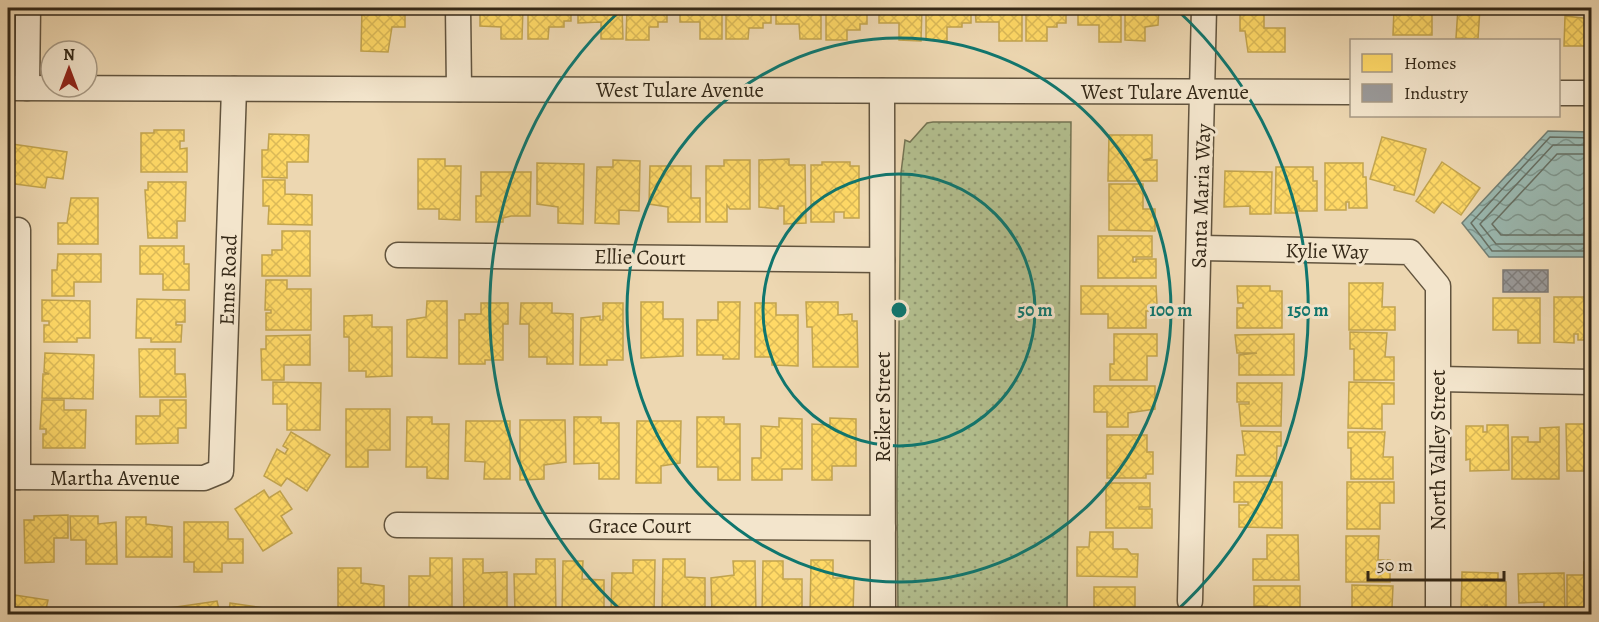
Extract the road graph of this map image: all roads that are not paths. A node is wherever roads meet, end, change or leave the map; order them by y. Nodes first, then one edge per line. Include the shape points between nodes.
1 (28, 8) edge
2 (458, 8) edge
3 (1204, 8) edge
4 (17, 88) edge
5 (234, 89) junction
6 (459, 89) junction
7 (882, 91) junction
8 (1204, 92) junction
9 (1350, 92) edge
10 (1560, 93) edge
11 (1592, 93) edge
12 (18, 230) dead end
13 (1200, 248) junction
14 (399, 255) dead end
15 (882, 260) junction
16 (1438, 286) joint
17 (1439, 380) junction
18 (1592, 382) edge
19 (221, 471) joint
20 (13, 477) edge
21 (397, 525) dead end
22 (883, 528) junction
23 (1190, 601) dead end
24 (883, 615) edge
25 (1438, 615) edge

1 - 4 street
2 - 6 street
3 - 8 street, Santa Maria Way
4 - 5 street, West Tulare Avenue
5 - 6 street, West Tulare Avenue
5 - 19 street, Enns Road
6 - 7 street, West Tulare Avenue
7 - 8 street, West Tulare Avenue
7 - 15 street, Reiker Street
8 - 9 street, West Tulare Avenue
8 - 13 street, Santa Maria Way
10 - 11 street
12 - 20 street
13 - 16 street, Kylie Way via 1410,252
13 - 23 street, Santa Maria Way
14 - 15 street, Ellie Court
15 - 22 street, Reiker Street
16 - 17 street, North Valley Street
17 - 18 street
17 - 25 street, North Valley Street
19 - 20 street, Martha Avenue via 204,478
21 - 22 street, Grace Court
22 - 24 street, Reiker Street

